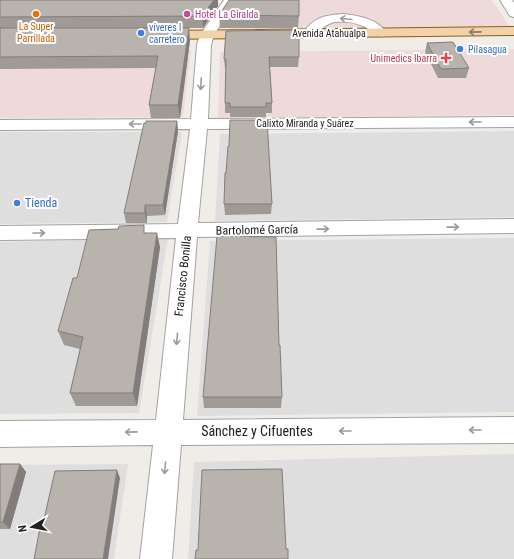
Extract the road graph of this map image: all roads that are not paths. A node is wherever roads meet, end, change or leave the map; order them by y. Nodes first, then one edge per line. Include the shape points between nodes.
1 (230, 0) edge
2 (506, 0) edge
3 (514, 13) edge
4 (514, 31) edge
5 (146, 40) edge
6 (205, 40) junction
7 (514, 43) edge
8 (514, 122) edge
9 (199, 124) junction
10 (0, 125) edge
11 (514, 226) edge
12 (187, 232) junction
13 (0, 233) edge
14 (514, 430) edge
15 (168, 432) junction
16 (0, 434) edge
17 (156, 559) edge

1 - 6 street, Francisco Bonilla
2 - 3 street
4 -> 6 main road, Avenida Atahualpa via 310,33
5 - 6 main road, Avenida Atahualpa
6 - 7 main road, Avenida Atahualpa
6 -> 9 street, Francisco Bonilla
8 -> 9 street, Calixto Miranda y Suárez
9 -> 10 street, Calixto Miranda y Suárez
9 - 12 street, Francisco Bonilla
12 -> 11 street, Bartolomé García
13 -> 12 street, Bartolomé García
12 -> 15 street, Francisco Bonilla
14 -> 15 street, Sánchez y Cifuentes
15 -> 16 street, Sánchez y Cifuentes
15 -> 17 street, Francisco Bonilla

